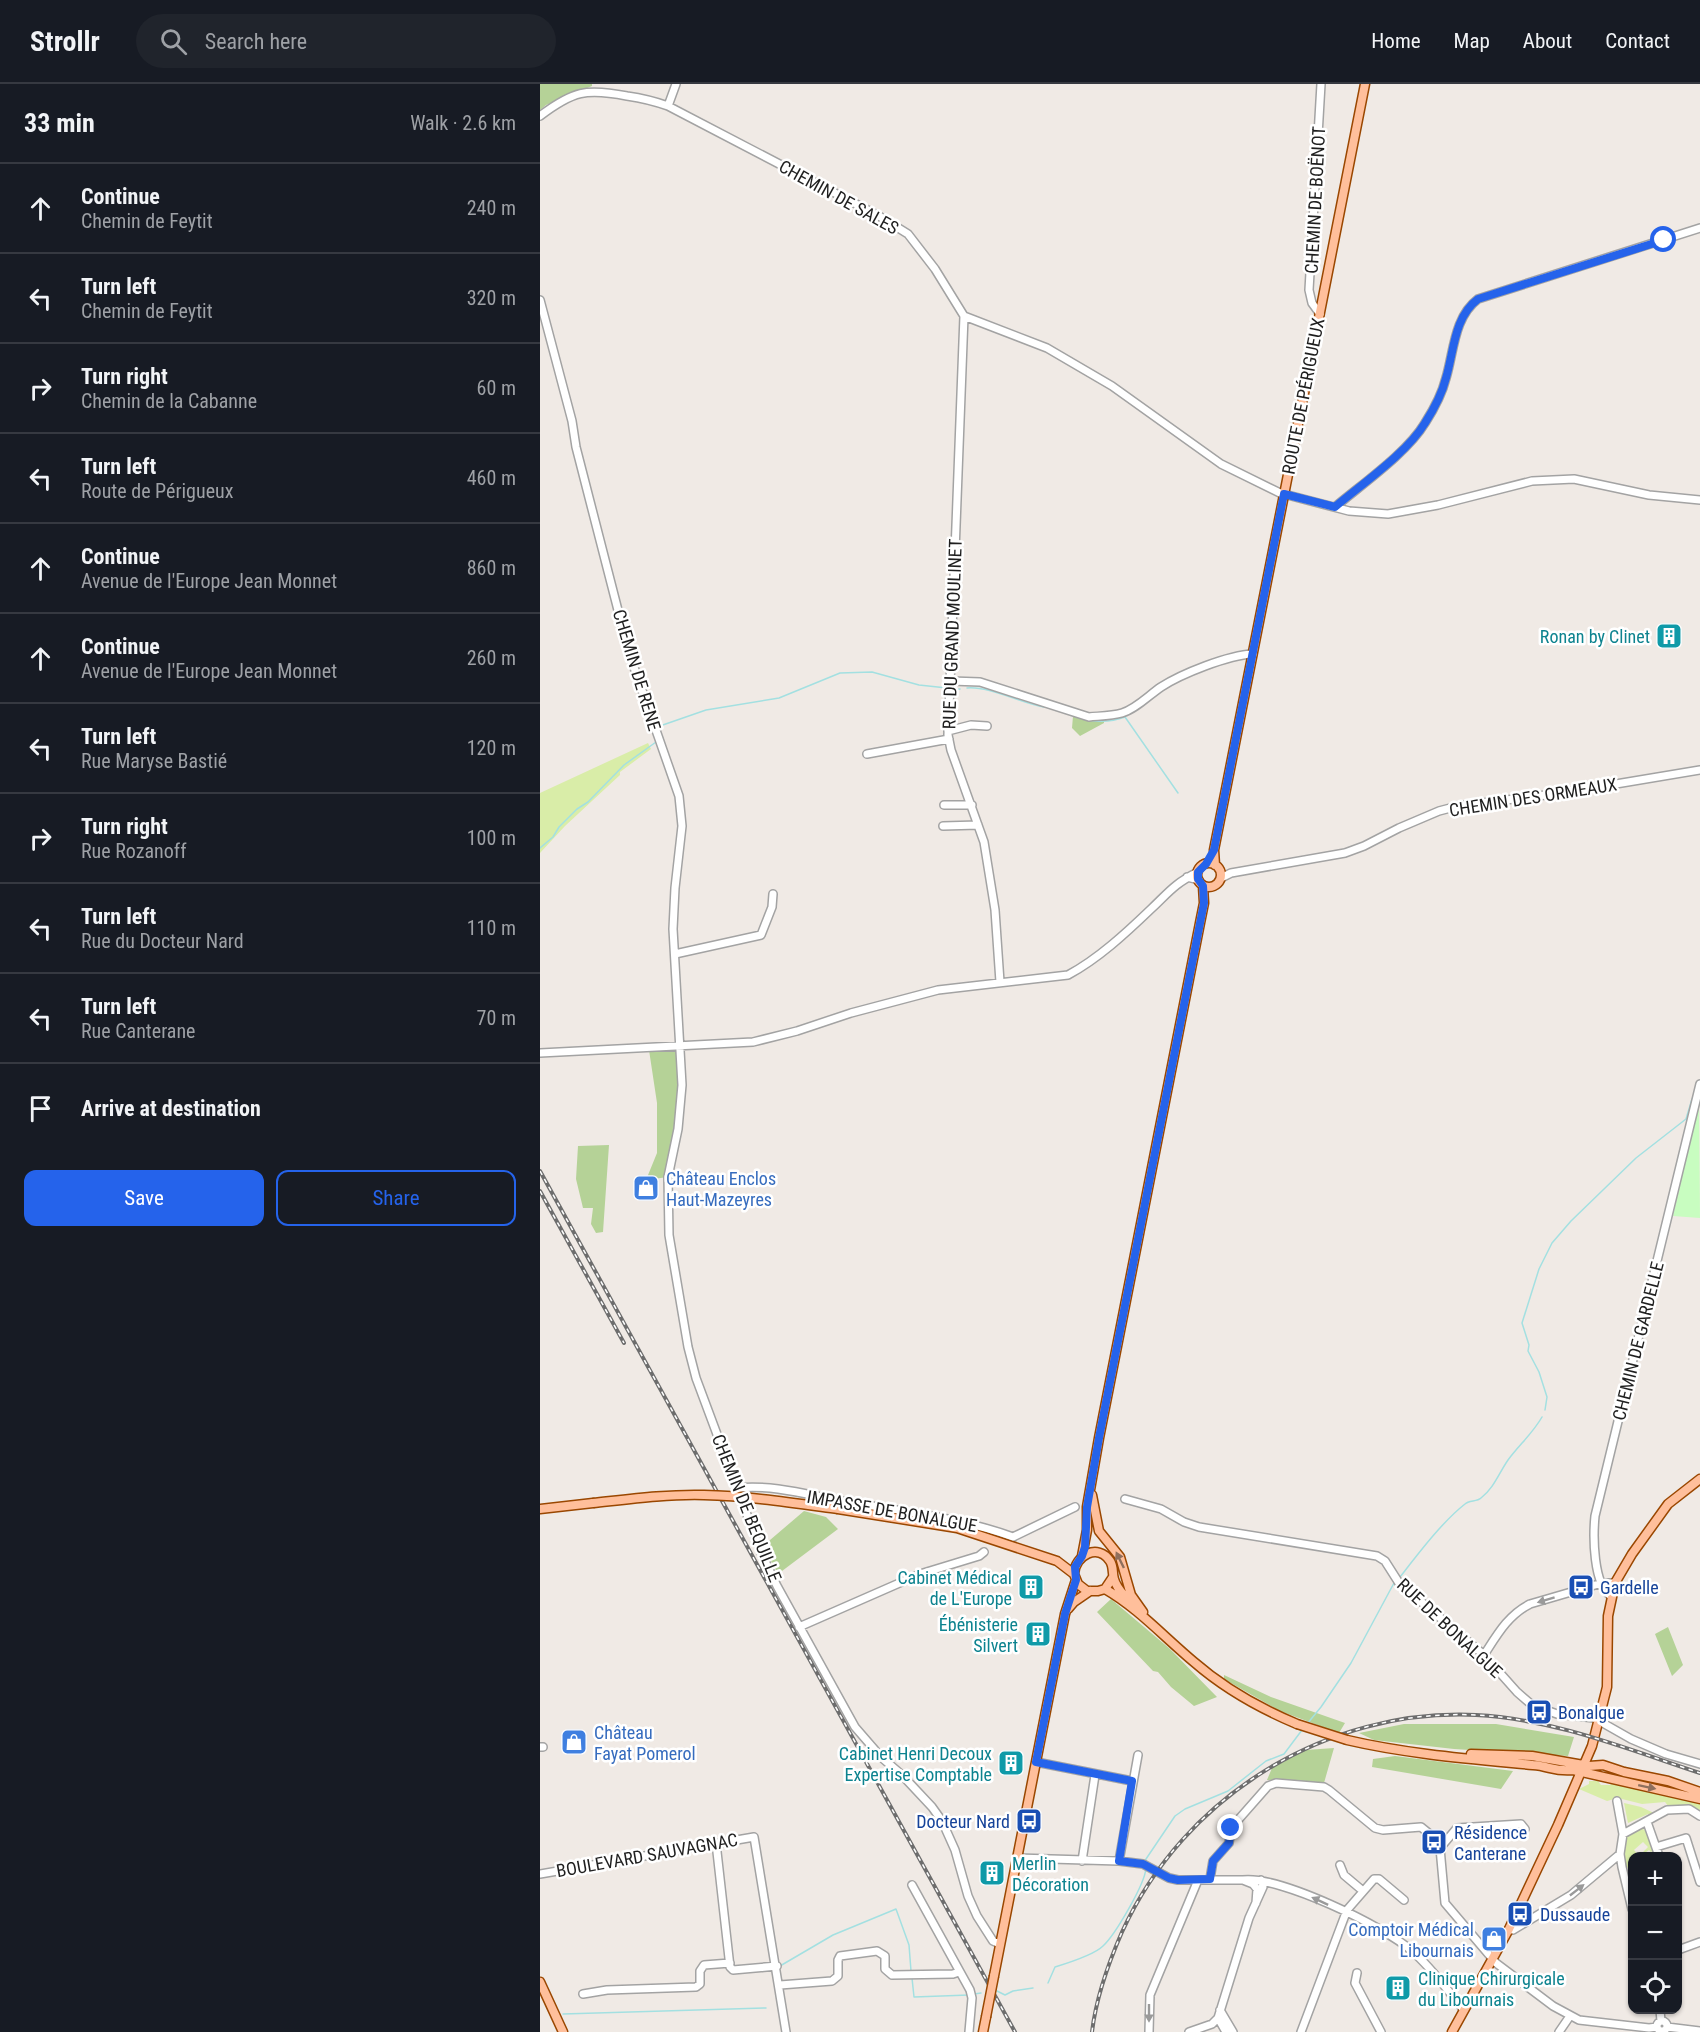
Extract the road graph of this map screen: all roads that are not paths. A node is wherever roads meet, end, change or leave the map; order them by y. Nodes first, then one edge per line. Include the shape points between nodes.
1 (676, 84) edge
2 (1322, 84) edge
3 (1365, 84) edge
4 (595, 87) edge
5 (668, 106) junction
6 (540, 116) edge
7 (1700, 228) edge
8 (540, 300) edge
9 (1320, 314) junction
10 (964, 316) junction
11 (1284, 494) junction
12 (1700, 500) edge
13 (1335, 507) junction
14 (1252, 654) junction
15 (951, 681) junction
16 (987, 726) dead end
17 (949, 735) junction
18 (867, 754) dead end
19 (1700, 770) edge
20 (944, 805) dead end
21 (972, 805) junction
22 (978, 825) junction
23 (943, 826) dead end
24 (1216, 869) junction
25 (1203, 881) junction
26 (773, 894) dead end
27 (675, 954) junction
28 (1000, 982) junction
29 (680, 1045) junction
30 (540, 1053) edge
31 (1700, 1084) edge
32 (1700, 1479) edge
33 (1091, 1485) junction
34 (737, 1488) junction
35 (1125, 1499) dead end
36 (1075, 1507) dead end
37 (540, 1509) edge
38 (1087, 1530) junction
39 (984, 1552) dead end
40 (1099, 1553) junction
41 (1080, 1558) junction
42 (1057, 1560) junction
43 (1075, 1577) junction
44 (1113, 1577) junction
45 (1602, 1583) junction
46 (1615, 1583) junction
47 (1104, 1588) junction
48 (1090, 1591) junction
49 (1611, 1596) junction
50 (1137, 1611) junction
51 (1065, 1614) junction
52 (799, 1627) junction
53 (1156, 1629) junction
54 (1484, 1655) junction
55 (1600, 1720) junction
56 (1592, 1746) junction
57 (1438, 1754) junction
58 (1138, 1755) dead end
59 (1036, 1762) junction
60 (1570, 1762) junction
61 (1700, 1764) edge
62 (1537, 1765) junction
63 (1603, 1765) junction
64 (1582, 1768) junction
65 (1560, 1771) junction
66 (1624, 1772) junction
67 (1095, 1774) junction
68 (1594, 1776) junction
69 (1132, 1781) junction
70 (1573, 1788) junction
71 (1700, 1792) edge
72 (1700, 1799) edge
73 (1617, 1801) dead end
74 (1700, 1816) edge
75 (1647, 1822) junction
76 (1525, 1829) dead end
77 (1623, 1834) junction
78 (716, 1844) junction
79 (1656, 1847) junction
80 (1440, 1848) junction
81 (1658, 1852) edge
82 (1620, 1854) junction
83 (1017, 1858) junction
84 (1082, 1861) junction
85 (1119, 1861) junction
86 (1340, 1865) dead end
87 (540, 1874) edge
88 (1210, 1879) junction
89 (1198, 1880) junction
90 (1700, 1882) edge
91 (1262, 1883) junction
92 (912, 1885) dead end
93 (1363, 1892) junction
94 (1404, 1900) dead end
95 (1631, 1906) edge
96 (1346, 1913) junction
97 (1509, 1929) junction
98 (1700, 1942) edge
99 (1000, 1944) junction
100 (1682, 1948) edge
101 (1492, 1959) junction
102 (730, 1963) junction
103 (777, 1966) junction
104 (959, 1972) junction
105 (1357, 1973) dead end
106 (540, 1982) edge
107 (780, 1985) junction
108 (583, 1994) dead end
109 (1220, 2010) junction
110 (1464, 2010) junction
111 (1570, 2016) junction
112 (1218, 2018) junction
113 (1663, 2027) edge
114 (1700, 2031) edge
115 (563, 2032) edge
116 (786, 2032) edge
117 (969, 2032) edge
118 (983, 2032) edge
119 (1149, 2032) edge
120 (1190, 2032) edge
121 (1226, 2032) edge
122 (1233, 2032) edge
123 (1301, 2032) edge
124 (1382, 2032) edge
125 (1452, 2032) edge
126 (1560, 2032) edge

1 - 5 street
2 - 9 street, CHEMIN DE BOËNOT via 1309,290
3 - 9 main road, ROUTE DE PÉRIGUEUX
4 - 5 street, CHEMIN DE SALES
4 - 6 street, CHEMIN DE SALES via 557,103
5 - 10 street, CHEMIN DE SALES via 908,234
7 - 13 street via 1478,299 1456,333 1441,393 1424,425 1399,453
8 - 27 street, CHEMIN DE RENE via 629,653 679,796 682,826 675,888
9 - 11 main road, ROUTE DE PÉRIGUEUX
10 - 11 street via 1047,348 1112,386 1221,464
10 - 15 street, RUE DU GRAND MOULINET
11 - 13 street
11 - 14 main road, ROUTE DE PÉRIGUEUX
12 - 13 street via 1649,495 1574,479 1532,481 1388,514 1349,512
14 - 15 street via 1185,674 1122,713 1089,717 980,682
14 - 24 main road, ROUTE DE PÉRIGUEUX via 1214,850
15 - 17 street, RUE DU GRAND MOULINET
16 - 17 street via 971,725
17 - 18 street
17 - 21 street, RUE DU GRAND MOULINET
19 - 24 street, CHEMIN DES ORMEAUX via 1458,806 1345,853 1231,873
20 - 21 street
21 - 22 street, RUE DU GRAND MOULINET
22 - 23 street
22 - 28 street, RUE DU GRAND MOULINET via 995,910
24 - 25 main road
24 - 25 main road via 1218,884
25 - 28 street via 1187,877 1175,884 1087,965 1068,975
25 - 33 main road via 1204,903
26 - 27 street via 761,935
27 - 29 street, CHEMIN DE RENE
28 - 29 street via 938,990 753,1042
29 - 30 street
29 - 34 street, CHEMIN DE BEQUILLE via 682,1085 668,1177 669,1235 696,1378
31 - 45 street, CHEMIN DE GARDELLE via 1598,1498 1594,1533
32 - 46 main road via 1668,1504
33 - 38 main road
53 -> 33 main road via 1131,1595 1120,1557 1099,1531
34 - 36 street, IMPASSE DE BONALGUE via 768,1489 946,1518 1013,1538
34 - 52 street, CHEMIN DE BEQUILLE via 762,1555
35 - 54 street, RUE DE BONALGUE via 1161,1509 1199,1527 1377,1556 1385,1561 1399,1583
37 - 42 main road, bridge via 663,1496 748,1498 957,1528
38 - 40 main road
38 - 41 main road
39 - 52 street via 920,1574
40 - 41 main road
40 - 44 main road via 1112,1565
41 - 42 main road
41 - 43 main road
42 - 43 main road
43 - 48 main road via 1081,1587
43 - 51 main road
44 - 47 main road
44 - 50 main road
45 - 46 street
45 - 49 street, CHEMIN DE GARDELLE
45 -> 54 street via 1521,1609 1501,1628
46 - 49 main road
47 - 48 main road
47 - 50 main road
48 - 51 main road
49 - 55 main road via 1609,1677
50 - 53 main road
51 - 59 main road
52 - 99 street, CHEMIN DE BEQUILLE via 855,1727 942,1821 977,1916 993,1941
53 - 57 main road, bridge via 1195,1664 1276,1716 1347,1740
54 - 55 street, RUE DE BONALGUE via 1532,1705 1557,1714
55 - 56 main road
55 - 61 street via 1631,1739
56 - 60 main road
56 - 63 main road
56 - 64 main road
57 - 60 main road via 1532,1756
57 - 62 main road
58 - 69 street
59 - 67 street
59 - 83 main road
60 - 64 main road
62 - 64 main road
62 - 65 main road
63 - 64 main road
63 - 66 main road
64 - 65 main road
64 - 66 main road via 1613,1774
64 - 68 main road
64 - 70 main road
65 - 70 main road
66 - 71 main road
67 - 69 street
67 - 84 street
68 - 70 main road
68 -> 72 main road
69 - 85 street
70 - 97 main road
73 - 77 street
74 - 75 street via 1689,1809 1667,1810
75 - 77 street
75 - 79 street
76 - 80 street via 1521,1824 1457,1828
77 - 82 street
78 - 87 street, BOULEVARD SAUVAGNAC
78 - 102 street
78 - 103 street, BOULEVARD SAUVAGNAC via 754,1837
79 - 81 street
79 - 90 street via 1686,1838
80 - 88 street via 1437,1840 1421,1827 1375,1828 1324,1787 1276,1783 1268,1785 1231,1828 1229,1843 1213,1861
80 - 101 street via 1445,1903
82 - 95 street
97 -> 82 street via 1571,1895
83 - 84 street
83 - 99 main road
84 - 85 street
85 - 89 street via 1143,1864 1169,1878
86 - 93 street via 1344,1875
88 - 89 street
88 - 91 street
89 -> 119 street via 1150,1995
96 -> 91 street via 1296,1890
91 - 109 street
92 - 104 street
93 - 94 street via 1374,1879 1379,1879
93 - 96 street
96 - 110 street via 1412,1950
96 - 123 street
97 - 101 main road
98 - 100 street
99 - 118 main road, bridge
101 - 110 main road
101 - 111 street
102 - 103 street via 733,1970
102 - 108 street via 704,1965 696,1987
103 - 107 street
104 - 107 street via 892,1975 885,1969 885,1956 877,1951 840,1956 838,1976 832,1981
104 - 117 street via 972,1998
105 - 124 street via 1355,1983
106 - 115 main road
107 - 116 street
109 - 112 street
109 - 122 street
110 - 125 main road
111 - 113 street via 1599,2023
111 - 126 street
112 - 120 street
112 - 121 street
113 - 114 street

